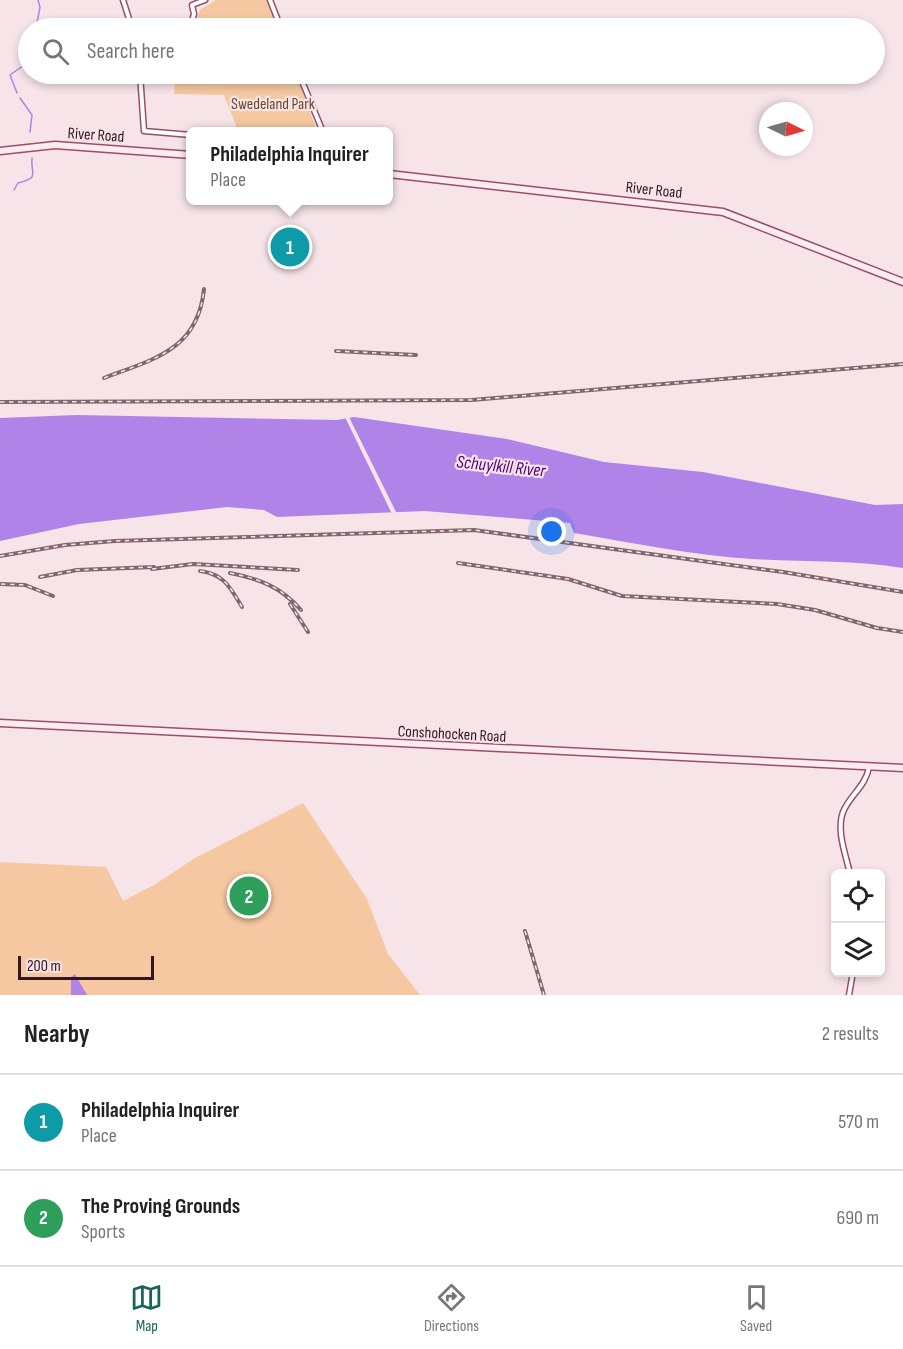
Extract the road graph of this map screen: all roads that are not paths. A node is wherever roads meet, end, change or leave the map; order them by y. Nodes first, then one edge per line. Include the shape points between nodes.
1 (123, 0) edge
2 (205, 0) edge
3 (270, 0) edge
4 (191, 3) edge
5 (129, 18) edge
6 (193, 18) edge
7 (277, 18) edge
8 (141, 84) edge
9 (303, 84) edge
10 (321, 127) edge
11 (186, 135) edge
12 (0, 145) edge
13 (14, 148) junction
14 (0, 151) edge
15 (186, 155) edge
16 (393, 174) edge
17 (903, 282) edge
18 (0, 723) edge
19 (869, 766) junction
20 (903, 768) edge
21 (849, 869) edge
22 (851, 977) edge
23 (849, 995) edge

1 - 5 street
2 - 4 street
3 - 7 street
4 - 6 street
8 - 11 street via 144,131
9 - 10 street
12 - 13 main road
13 - 14 main road, River Road
13 - 15 main road, River Road via 65,145
16 - 17 main road, River Road via 731,214
18 - 19 main road, Conshohocken Road
19 - 20 main road, Conshohocken Road
19 - 21 street via 841,820
22 - 23 street

